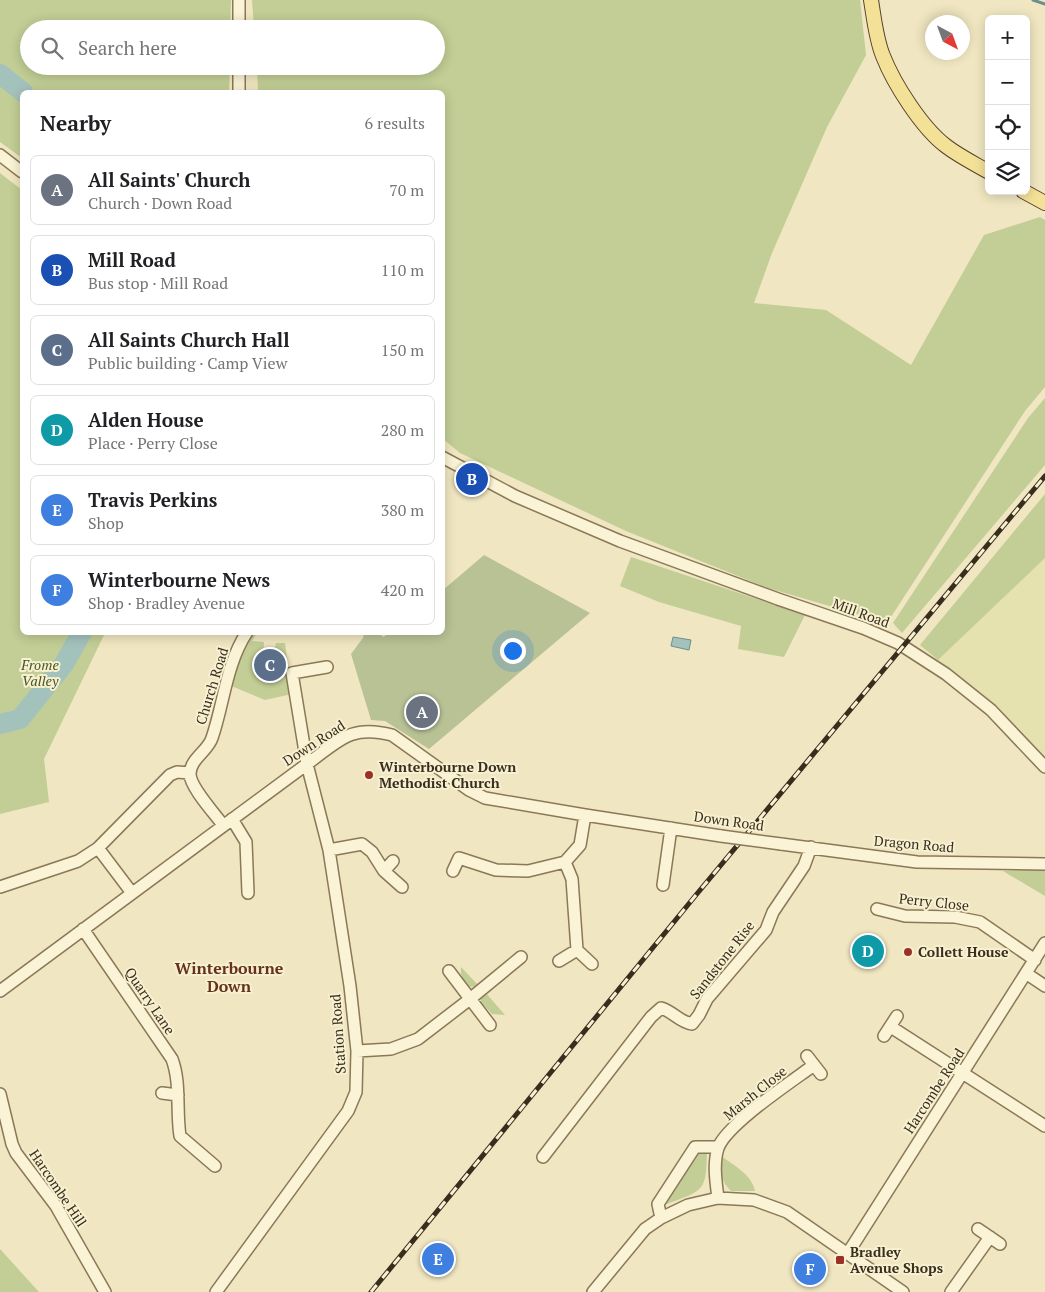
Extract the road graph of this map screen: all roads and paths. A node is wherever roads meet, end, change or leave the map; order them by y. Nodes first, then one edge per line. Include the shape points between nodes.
1 (239, 0) edge
2 (871, 0) edge
3 (239, 20) edge
4 (239, 75) edge
5 (238, 90) edge
6 (0, 155) edge
7 (20, 170) edge
8 (985, 170) edge
9 (1030, 195) edge
10 (1045, 203) edge
11 (445, 459) edge
12 (245, 635) edge
13 (327, 667) dead end
14 (307, 764) junction
15 (1045, 767) edge
16 (190, 773) junction
17 (585, 815) junction
18 (227, 822) junction
19 (671, 828) junction
20 (781, 844) joint
21 (811, 847) junction
22 (98, 848) junction
23 (329, 850) junction
24 (393, 861) dead end
25 (565, 862) junction
26 (1045, 864) edge
27 (384, 871) junction
28 (453, 871) dead end
29 (663, 885) dead end
30 (0, 887) edge
31 (402, 887) dead end
32 (132, 892) junction
33 (248, 892) dead end
34 (877, 909) dead end
35 (82, 929) junction
36 (1045, 943) edge
37 (577, 950) junction
38 (521, 956) dead end
39 (1035, 960) junction
40 (559, 961) dead end
41 (592, 964) dead end
42 (449, 972) dead end
43 (1027, 974) junction
44 (1045, 986) edge
45 (0, 992) edge
46 (470, 999) junction
47 (898, 1016) dead end
48 (490, 1025) dead end
49 (357, 1051) junction
50 (814, 1065) dead end
51 (963, 1074) junction
52 (162, 1093) dead end
53 (0, 1094) edge
54 (178, 1095) junction
55 (1045, 1126) edge
56 (718, 1147) junction
57 (543, 1157) dead end
58 (215, 1166) dead end
59 (718, 1198) junction
60 (661, 1218) junction
61 (978, 1230) dead end
62 (848, 1253) junction
63 (105, 1292) edge
64 (216, 1292) edge
65 (593, 1292) edge
66 (903, 1292) edge
67 (951, 1292) edge

1 - 3 street
2 - 8 main road via 882,56 920,120 947,147
4 - 5 street
6 - 7 street
9 - 10 main road
11 - 15 street, Mill Road via 515,496 620,541 898,643 946,674 991,710
12 - 16 street, Church Road via 233,659 211,741 194,762
13 - 14 street, Station Road via 292,673
14 - 17 street, Down Road via 349,734 378,731 392,734 485,798
14 - 18 street, Down Road
14 - 23 street, Station Road
16 - 18 street via 192,783
16 - 22 street via 170,774
17 - 19 street, Down Road
17 - 25 street via 580,845
18 - 32 street, Down Road
18 - 33 street via 246,842
19 - 20 street, Down Road, bridge
19 - 29 street
20 - 21 street, Dragon Road
21 - 26 street, Dragon Road via 917,862
21 - 57 street, Sandstone Rise via 804,866 773,912 766,930 707,999 692,1024 661,1008
22 - 30 street via 78,861
22 - 32 street
23 - 27 street via 362,844 372,852
23 - 49 street, Station Road
24 - 27 street
25 - 28 street via 528,871 496,870 459,858
25 - 37 street via 572,879
27 - 31 street
32 - 35 street, Down Road
34 - 39 street, Perry Close via 905,916 955,917 980,922
35 - 45 street, Down Road
35 - 54 street, Quarry Lane via 172,1059 177,1073
36 - 39 street, Harcombe Road
37 - 40 street
37 - 41 street
38 - 46 street
39 - 43 street, Harcombe Road
42 - 46 street
43 - 44 street
43 - 51 street, Harcombe Road
46 - 48 street
46 - 49 street via 418,1039 391,1049
47 - 51 street via 887,1031
49 - 64 street, Station Road via 356,1092 348,1111
50 - 56 street, Marsh Close via 737,1123
51 - 55 street
51 - 62 street, Harcombe Road
52 - 54 street
53 - 63 street, Harcombe Hill via 16,1153 56,1206
54 - 58 street, Quarry Lane via 180,1136
56 - 59 street via 715,1165
56 - 60 street via 695,1147 658,1204
59 - 60 street via 688,1205
59 - 62 street via 754,1200 787,1212
60 - 65 street via 644,1229
61 - 67 street via 995,1241
62 - 66 street

